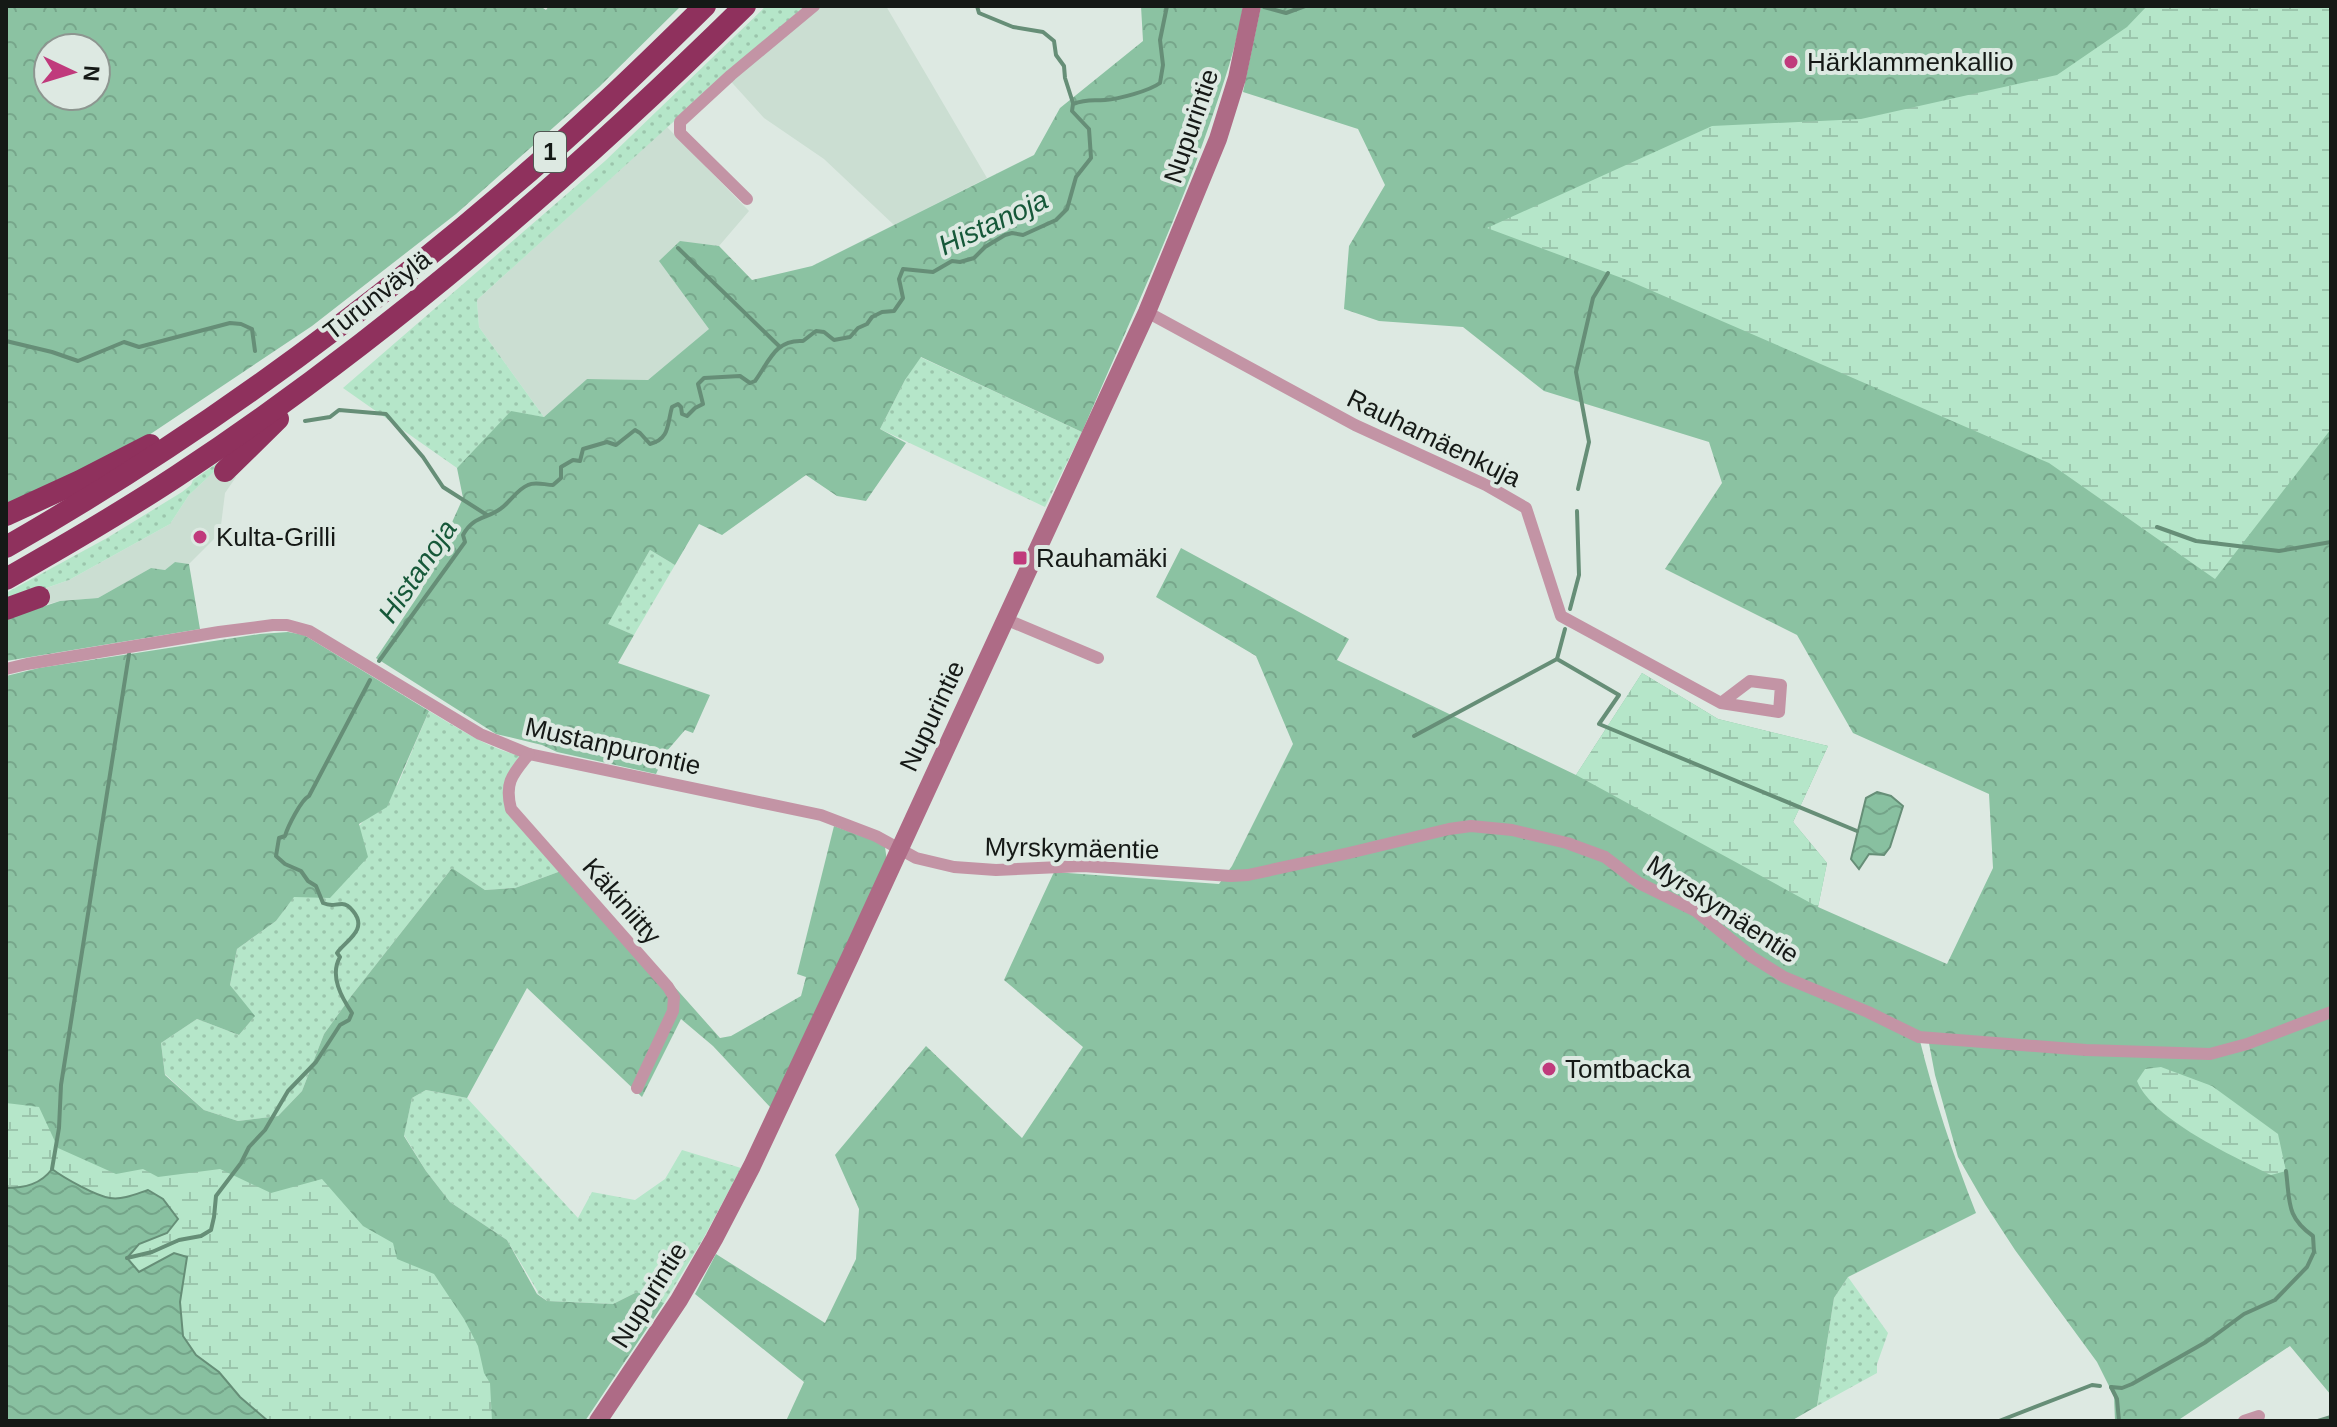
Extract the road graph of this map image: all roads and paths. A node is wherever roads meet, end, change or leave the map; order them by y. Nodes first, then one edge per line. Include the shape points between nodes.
1 (705, 6) edge
2 (745, 6) edge
3 (814, 6) edge
4 (1252, 6) edge
5 (747, 199) dead end
6 (1147, 312) junction
7 (343, 358) junction
8 (240, 398) junction
9 (225, 471) dead end
10 (6, 515) edge
11 (6, 547) edge
12 (6, 579) edge
13 (39, 597) dead end
14 (6, 609) edge
15 (1005, 619) junction
16 (1098, 658) dead end
17 (6, 669) edge
18 (1721, 703) junction
19 (529, 754) junction
20 (900, 849) junction
21 (2331, 1012) edge
22 (637, 1088) dead end
23 (2259, 1416) dead end
24 (598, 1421) edge
25 (2244, 1421) edge

1 - 8 highway, Turunväylä / 1 via 507,191
2 - 7 highway, Turunväylä / 1 via 523,213
3 - 5 street via 680,122 680,133
4 - 6 main road, Nupurintie via 1218,139
6 - 15 main road, Nupurintie
6 - 18 street, Rauhamäenkuja via 1355,425 1526,508 1561,616
7 - 9 highway
7 - 12 highway, Turunväylä / 1 via 180,474
8 - 10 highway
8 - 11 highway, Turunväylä / 1 via 108,487
13 - 14 highway
15 - 16 street
15 - 20 main road, Nupurintie
17 - 19 street, Mustanpurontie via 287,625 309,631 480,734
18 - 18 street, Rauhamäenkuja via 1779,712 1781,685 1750,681
19 - 20 street, Mustanpurontie via 821,815
19 - 22 street, Käkiniitty via 506,791 511,809 674,997 673,1011
20 - 21 street, Myrskymäentie via 954,867 1083,866 1231,876 1449,829 1502,828 1594,852 1639,883 1696,911 1784,977 1919,1037 2210,1054
20 - 24 main road, Nupurintie via 714,1239
23 - 25 street

